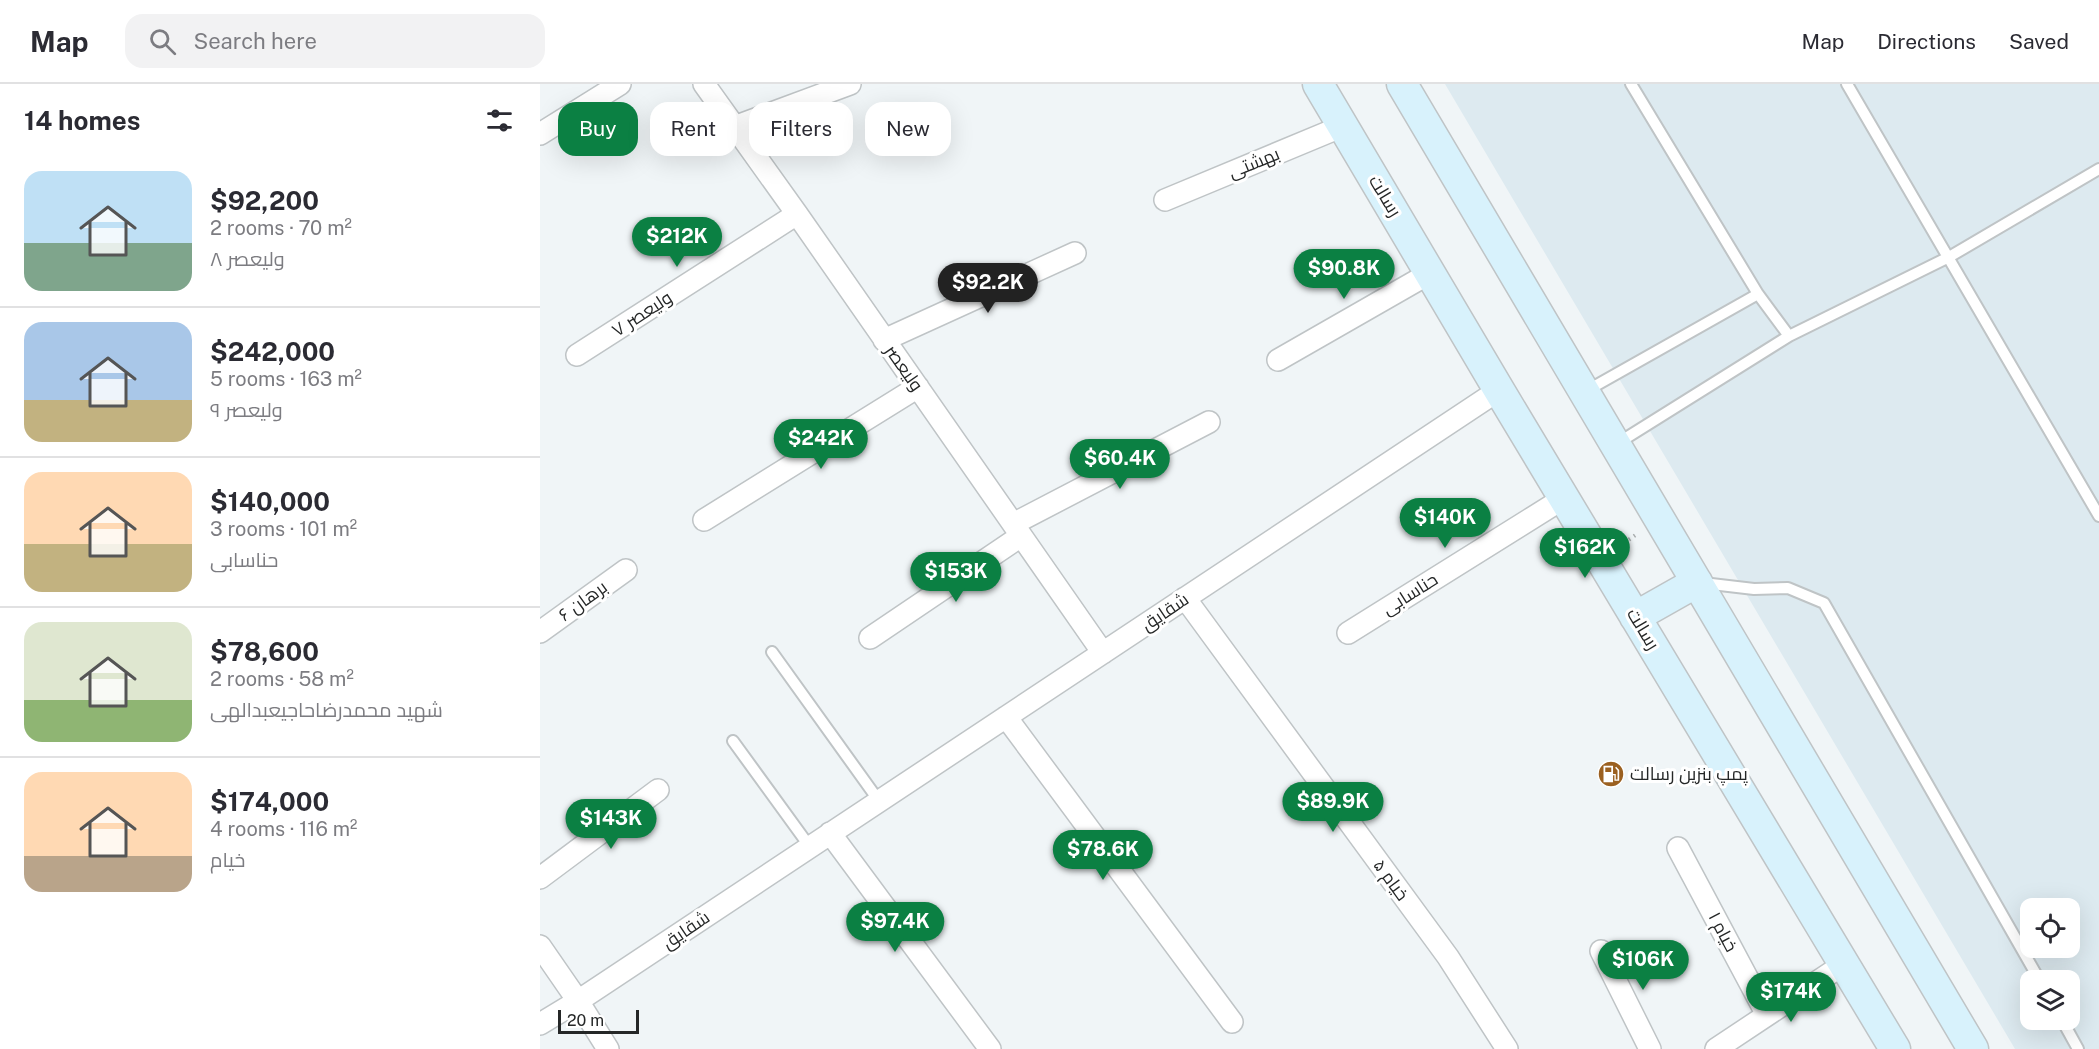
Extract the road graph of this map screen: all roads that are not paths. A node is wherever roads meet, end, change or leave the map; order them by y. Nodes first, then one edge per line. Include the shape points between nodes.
1 (620, 84) edge
2 (704, 84) edge
3 (850, 84) edge
4 (1318, 84) edge
5 (1402, 84) edge
6 (1631, 84) edge
7 (1847, 84) edge
8 (717, 102) edge
9 (737, 126) edge
10 (1343, 126) junction
11 (737, 131) edge
12 (540, 134) edge
13 (2099, 170) edge
14 (1165, 200) dead end
15 (797, 214) junction
16 (1076, 253) dead end
17 (1949, 257) junction
18 (1430, 273) junction
19 (1758, 294) junction
20 (1789, 336) junction
21 (884, 340) junction
22 (577, 355) dead end
23 (1278, 360) dead end
24 (918, 387) junction
25 (1499, 390) junction
26 (1584, 392) junction
27 (1209, 422) dead end
28 (1615, 445) junction
29 (1564, 498) junction
30 (2099, 516) edge
31 (704, 520) dead end
32 (1017, 530) junction
33 (626, 570) dead end
34 (1697, 582) junction
35 (1185, 598) junction
36 (1635, 617) junction
37 (540, 632) edge
38 (1348, 633) dead end
39 (870, 638) dead end
40 (772, 652) dead end
41 (1103, 653) junction
42 (1006, 717) junction
43 (733, 741) dead end
44 (658, 790) dead end
45 (879, 801) junction
46 (830, 833) junction
47 (810, 847) junction
48 (1678, 848) dead end
49 (540, 878) edge
50 (540, 946) edge
51 (1600, 951) dead end
52 (1844, 964) junction
53 (2034, 970) edge
54 (578, 1001) junction
55 (1767, 1015) junction
56 (1232, 1022) dead end
57 (540, 1024) edge
58 (2068, 1030) edge
59 (608, 1049) edge
60 (990, 1049) edge
61 (1507, 1049) edge
62 (1650, 1049) edge
63 (1716, 1049) edge
64 (1895, 1049) edge
65 (1973, 1049) edge
66 (2078, 1049) edge

1 - 12 street
2 - 8 street, ولیعصر
3 - 9 street
4 - 10 main road, رسالت
5 - 26 main road
6 - 19 lane
7 - 17 lane
10 - 14 street, بهشتی
10 - 18 main road, رسالت
11 - 15 street, ولیعصر
13 - 17 lane
15 - 21 street, ولیعصر
15 - 22 street, ولیعصر ۷
16 - 21 street
17 - 20 lane
17 - 30 lane
18 - 23 street
18 - 25 main road, رسالت
19 - 20 lane
19 - 26 lane
20 - 28 lane
21 - 24 street, ولیعصر
24 - 31 street
24 - 32 street, ولیعصر
25 - 29 main road, رسالت
25 - 35 street, شقایق
26 - 28 main road
27 - 32 street
28 - 34 main road
29 - 36 main road, رسالت
29 - 38 street, حناسابی
32 - 39 street
32 - 41 street, ولیعصر
33 - 37 street, برهان ۶
34 - 36 main road
34 - 53 lane via 1754,589 1788,588 1824,603
34 - 65 main road
35 - 41 street, شقایق
35 - 61 street, خیام ۵ via 1448,957
36 - 52 main road, رسالت
40 - 45 lane
41 - 42 street, شقایق
42 - 45 street, شقایق
42 - 56 street
43 - 47 lane
44 - 49 street
45 - 46 street, شقایق
46 - 47 street, شقایق
46 - 60 street
47 - 54 street, شقایق
48 - 55 street, خیام ۱
50 - 54 street
51 - 62 street
52 - 55 street
52 - 64 main road, رسالت
54 - 57 street, شقایق
54 - 59 street
55 - 63 street
58 - 66 lane

